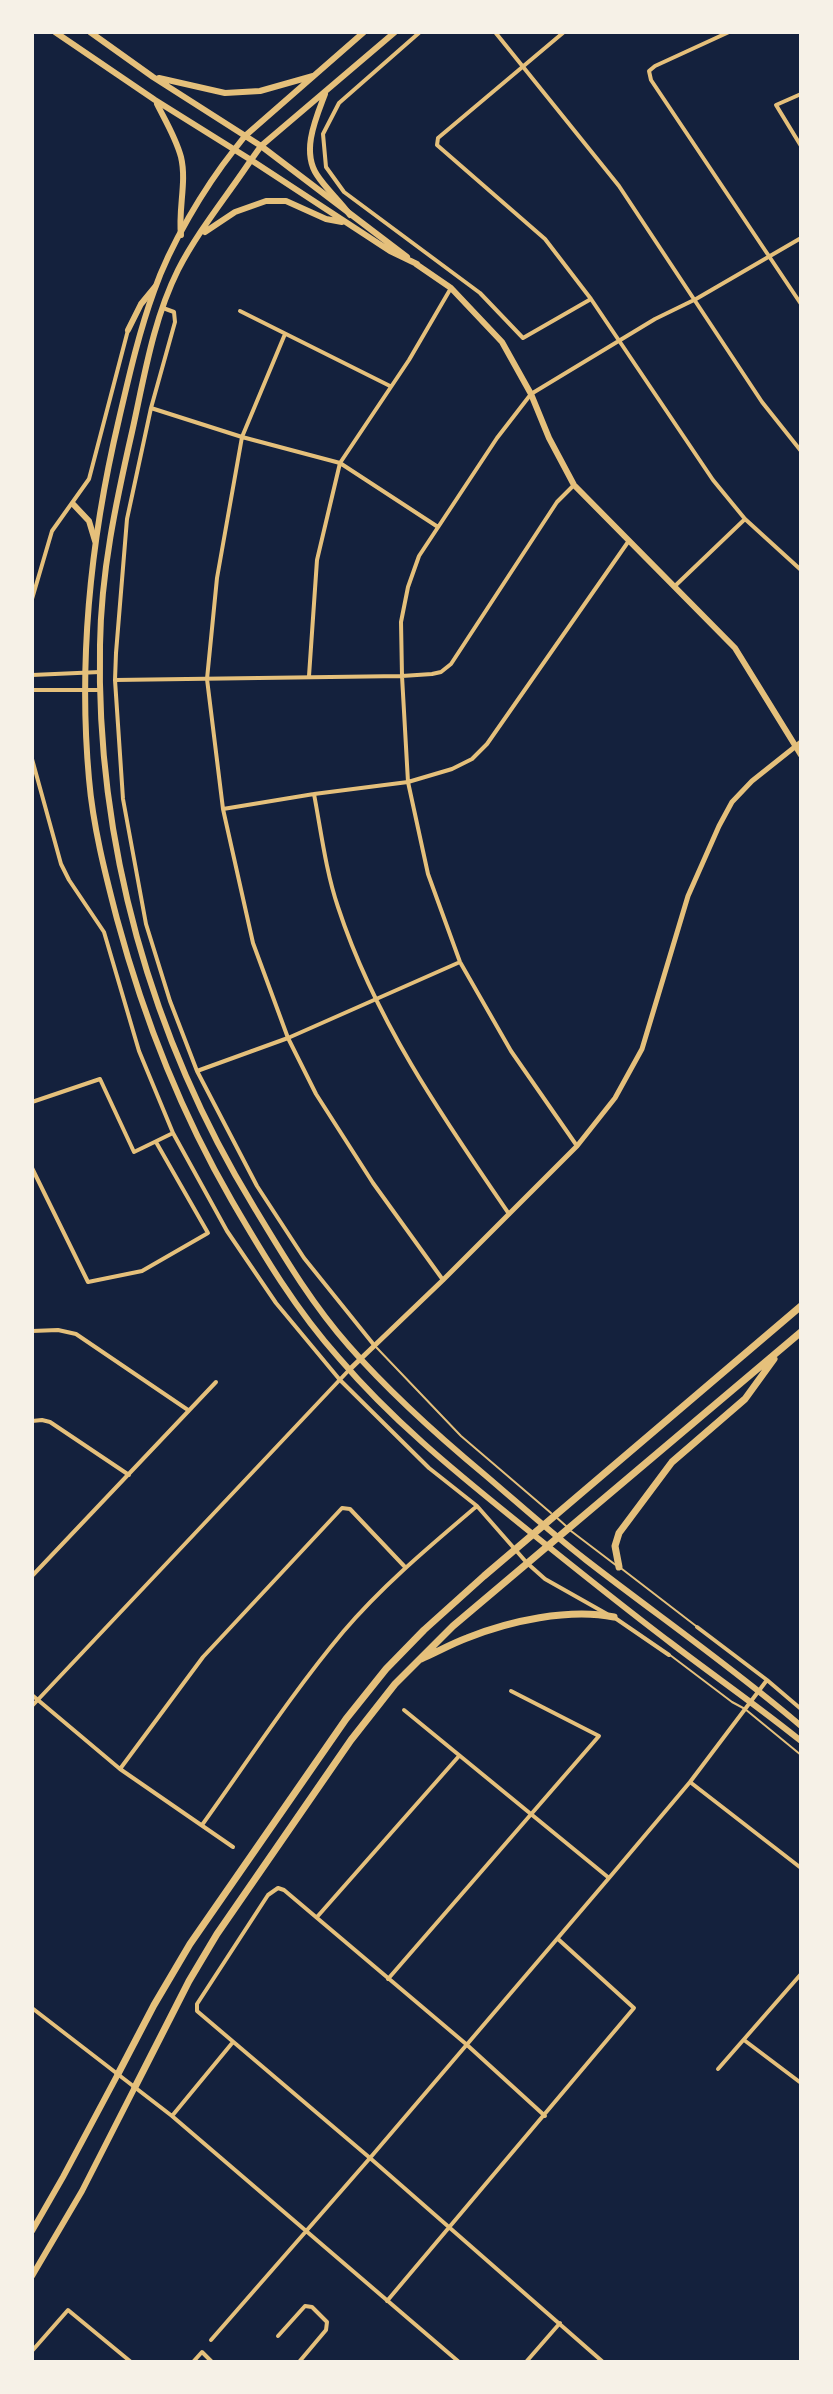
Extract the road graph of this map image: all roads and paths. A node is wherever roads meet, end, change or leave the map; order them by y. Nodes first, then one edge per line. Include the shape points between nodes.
1 (55, 32) edge
2 (90, 32) edge
3 (364, 32) edge
4 (395, 32) edge
5 (420, 32) edge
6 (495, 32) edge
7 (564, 32) edge
8 (729, 32) edge
9 (524, 66) junction
10 (316, 76) junction
11 (153, 77) junction
12 (326, 91) junction
13 (801, 94) edge
14 (155, 100) junction
15 (245, 136) junction
16 (261, 146) junction
17 (801, 146) edge
18 (234, 150) junction
19 (251, 160) junction
20 (350, 215) junction
21 (345, 222) junction
22 (181, 235) junction
23 (199, 237) junction
24 (801, 238) edge
25 (771, 257) junction
26 (417, 264) junction
27 (155, 287) junction
28 (451, 288) junction
29 (591, 299) junction
30 (696, 299) junction
31 (801, 304) edge
32 (163, 308) junction
33 (240, 311) dead end
34 (128, 330) joint
35 (285, 334) junction
36 (619, 342) junction
37 (390, 386) junction
38 (531, 394) junction
39 (151, 408) junction
40 (242, 437) junction
41 (801, 451) edge
42 (340, 463) junction
43 (574, 485) junction
44 (73, 504) junction
45 (745, 519) junction
46 (438, 527) junction
47 (95, 541) junction
48 (628, 542) junction
49 (801, 570) edge
50 (676, 585) junction
51 (32, 599) edge
52 (86, 672) junction
53 (100, 672) junction
54 (32, 675) edge
55 (309, 676) junction
56 (402, 676) junction
57 (207, 679) junction
58 (115, 680) junction
59 (32, 690) edge
60 (86, 690) junction
61 (101, 690) junction
62 (798, 744) edge
63 (801, 755) edge
64 (32, 759) edge
65 (408, 782) junction
66 (314, 794) junction
67 (223, 809) junction
68 (460, 962) junction
69 (375, 999) junction
70 (288, 1038) junction
71 (197, 1071) junction
72 (32, 1102) edge
73 (173, 1133) junction
74 (156, 1142) junction
75 (577, 1146) junction
76 (32, 1168) edge
77 (509, 1214) junction
78 (443, 1280) junction
79 (801, 1306) edge
80 (32, 1331) edge
81 (801, 1332) edge
82 (374, 1345) junction
83 (784, 1347) junction
84 (360, 1358) junction
85 (349, 1370) junction
86 (340, 1380) junction
87 (216, 1382) dead end
88 (188, 1410) junction
89 (32, 1421) edge
90 (129, 1475) junction
91 (477, 1506) junction
92 (405, 1567) junction
93 (619, 1567) junction
94 (32, 1576) edge
95 (614, 1617) junction
96 (697, 1627) joint
97 (669, 1655) joint
98 (416, 1662) junction
99 (767, 1680) junction
100 (759, 1690) junction
101 (511, 1691) dead end
102 (32, 1695) edge
103 (38, 1700) junction
104 (751, 1701) junction
105 (32, 1706) edge
106 (745, 1709) junction
107 (801, 1709) edge
108 (404, 1710) dead end
109 (801, 1726) edge
110 (801, 1741) edge
111 (801, 1755) edge
112 (459, 1756) junction
113 (120, 1769) junction
114 (690, 1782) junction
115 (531, 1815) junction
116 (202, 1825) junction
117 (233, 1847) dead end
118 (801, 1868) edge
119 (609, 1878) junction
120 (317, 1917) junction
121 (557, 1939) junction
122 (801, 1974) edge
123 (388, 1979) junction
124 (32, 2008) edge
125 (744, 2040) junction
126 (233, 2042) junction
127 (466, 2044) junction
128 (718, 2069) dead end
129 (118, 2074) junction
130 (801, 2083) edge
131 (135, 2087) junction
132 (172, 2116) junction
133 (545, 2116) junction
134 (370, 2158) junction
135 (449, 2229) junction
136 (32, 2231) edge
137 (307, 2231) junction
138 (32, 2276) edge
139 (387, 2301) junction
140 (560, 2323) junction
141 (278, 2336) dead end
142 (211, 2340) dead end
143 (32, 2351) edge
144 (131, 2362) edge
145 (193, 2362) edge
146 (212, 2362) edge
147 (299, 2362) edge
148 (459, 2362) edge
149 (526, 2362) edge
150 (603, 2362) edge

1 - 14 main road
2 - 11 main road
3 - 10 main road
4 - 12 main road
5 - 29 street via 339,103 323,134 332,178 480,293 523,338
6 - 9 street
7 - 9 street
8 - 25 street via 649,71
9 - 29 street via 438,138 437,145 545,239
9 - 30 street via 619,186
10 - 11 main road via 260,91 225,93
10 - 15 main road
11 - 15 main road
12 - 16 main road
12 - 20 main road via 310,155 315,173
13 - 17 street via 776,105
14 - 18 main road
14 - 22 main road via 181,158
15 - 16 main road
15 - 18 main road
16 - 19 main road
16 - 20 main road
18 - 19 main road
18 - 22 main road
19 - 21 main road
19 - 23 main road
20 - 26 main road
21 - 23 main road via 286,201 266,201 235,212
21 - 26 main road
22 - 27 main road
23 - 32 main road via 179,267
24 - 25 street
25 - 30 street
25 - 31 street
26 - 28 main road
27 - 34 main road
27 - 47 main road via 109,460
28 - 37 street
28 - 38 main road via 502,342
29 - 36 street
30 - 36 street
30 - 41 street via 762,402
32 - 39 street via 174,312 175,322
32 - 53 main road via 111,527
33 - 35 street
34 - 44 street via 89,479
35 - 37 street
35 - 40 street
36 - 38 street
36 - 45 street
37 - 42 street
38 - 43 main road
38 - 46 street
39 - 40 street
39 - 58 street via 127,519
40 - 42 street
40 - 57 street via 217,578
42 - 46 street
42 - 55 street via 317,560
43 - 48 main road
43 - 56 street via 557,502 451,664 441,672
44 - 47 main road via 89,521
44 - 51 street via 52,531
45 - 49 street
45 - 50 street
46 - 56 street via 419,556 408,587 401,622
47 - 52 main road
48 - 50 main road
48 - 65 street via 487,744 452,769
50 - 62 main road via 735,648
52 - 53 street
52 - 54 street
52 - 60 main road
53 - 61 main road
55 - 56 street
55 - 57 street
56 - 65 street
57 - 58 street
57 - 67 street
58 - 71 street via 123,799 146,924
59 - 60 street
60 - 61 street
60 - 85 main road via 89,782 100,849 149,1028 198,1139 258,1247 292,1300
61 - 84 main road via 115,846 140,950 173,1048 235,1177 306,1292
62 - 63 main road
62 - 75 street via 752,781 725,814 688,896 637,1060
64 - 73 street via 61,864 104,932 139,1051
65 - 66 street
65 - 68 street via 428,874
66 - 67 street
66 - 69 street via 337,906
67 - 70 street via 253,943
68 - 69 street
68 - 75 street via 511,1051
69 - 70 street
69 - 77 street via 433,1104
70 - 71 street
70 - 78 street via 316,1094 373,1183
71 - 82 street via 257,1186 304,1258
72 - 74 street via 100,1079 134,1152
73 - 74 street
73 - 86 street via 227,1231
74 - 76 street via 208,1233 142,1271 88,1282
75 - 77 street
77 - 78 street
78 - 82 street
79 - 129 highway via 484,1576 386,1669 190,1944
80 - 88 street via 76,1334
81 - 83 highway
82 - 84 street
82 - 93 lane via 461,1436
83 - 93 highway via 745,1399 672,1462 619,1533
83 - 98 highway
84 - 85 street
84 - 100 main road via 442,1439 580,1555
85 - 86 street
85 - 104 main road via 461,1477
86 - 91 street via 429,1468
86 - 103 street
87 - 88 street
88 - 90 street
89 - 90 street via 50,1422
90 - 94 street
91 - 92 street
91 - 95 street via 545,1579
92 - 113 street via 350,1509 342,1508 203,1657
92 - 116 street via 329,1650
93 - 96 lane
95 - 97 street
95 - 98 highway via 564,1614 515,1624 470,1636
96 - 99 street
97 - 106 lane
98 - 131 highway via 351,1740 249,1886 189,1981
99 - 100 street
99 - 107 street
100 - 104 street
100 - 109 main road
101 - 115 street via 599,1736
102 - 103 street
103 - 105 street
103 - 113 street
104 - 106 street
104 - 110 main road
106 - 111 lane
106 - 114 street
108 - 112 street
112 - 115 street
112 - 120 street
113 - 116 street
114 - 118 street
114 - 119 street
115 - 119 street
115 - 123 street
116 - 117 street
119 - 121 street
120 - 123 street
120 - 126 street via 284,1890 268,1895 197,2004 197,2011
121 - 127 street
121 - 133 street via 634,2008
122 - 125 street
123 - 127 street
124 - 129 street
125 - 128 street
125 - 130 street
126 - 132 street
126 - 134 street
127 - 133 street
127 - 134 street
129 - 131 street
129 - 136 main road
131 - 132 street
131 - 138 main road
132 - 137 street
133 - 135 street
134 - 135 street
134 - 137 street
135 - 139 street
135 - 140 street
137 - 139 street
137 - 142 street
139 - 148 street
140 - 149 street
140 - 150 street
141 - 147 street via 305,2306 327,2322
143 - 144 street via 68,2310
145 - 146 street via 202,2352

